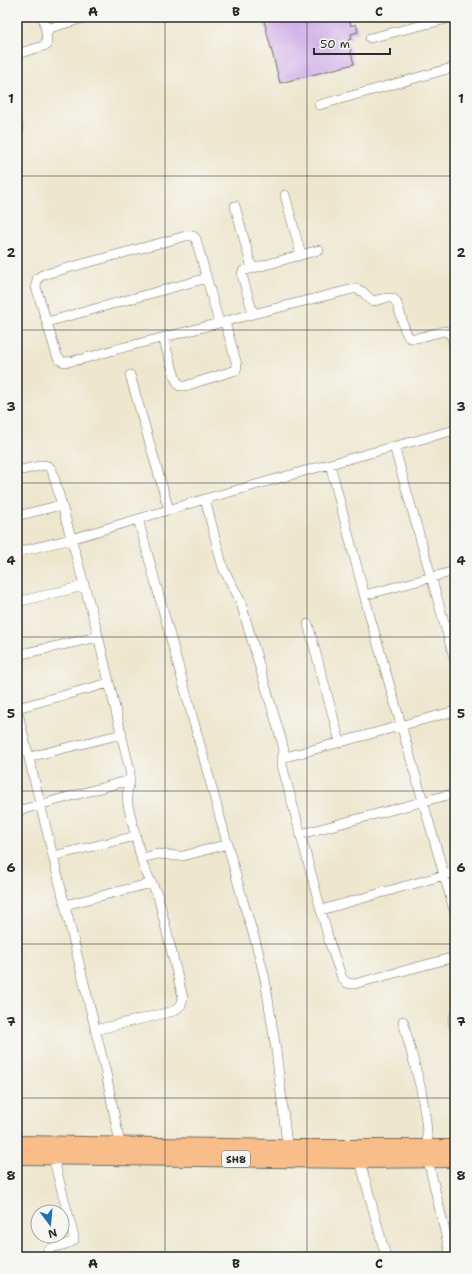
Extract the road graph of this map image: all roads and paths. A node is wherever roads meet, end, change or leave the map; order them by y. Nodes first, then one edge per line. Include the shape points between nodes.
1 (43, 17) edge
2 (88, 17) edge
3 (455, 18) edge
4 (46, 30) junction
5 (370, 38) dead end
6 (17, 54) edge
7 (455, 67) edge
8 (319, 105) dead end
9 (17, 122) edge
10 (17, 134) edge
11 (285, 195) dead end
12 (235, 206) dead end
13 (319, 250) dead end
14 (301, 255) junction
15 (252, 268) junction
16 (206, 278) junction
17 (253, 314) junction
18 (47, 322) junction
19 (222, 322) junction
20 (163, 338) junction
21 (455, 349) edge
22 (130, 375) dead end
23 (455, 430) edge
24 (394, 446) junction
25 (330, 464) junction
26 (17, 471) edge
27 (205, 499) junction
28 (61, 505) junction
29 (169, 510) junction
30 (17, 516) edge
31 (138, 519) junction
32 (71, 539) junction
33 (17, 552) edge
34 (455, 571) edge
35 (431, 577) junction
36 (84, 586) junction
37 (365, 595) junction
38 (17, 602) edge
39 (308, 624) dead end
40 (98, 636) junction
41 (17, 655) edge
42 (455, 661) edge
43 (109, 683) junction
44 (17, 708) edge
45 (455, 711) edge
46 (402, 726) junction
47 (122, 734) junction
48 (340, 742) junction
49 (29, 757) junction
50 (282, 758) junction
51 (130, 780) junction
52 (455, 793) edge
53 (423, 802) junction
54 (41, 805) junction
55 (17, 812) edge
56 (301, 834) junction
57 (136, 836) junction
58 (228, 844) junction
59 (53, 856) junction
60 (142, 858) junction
61 (455, 872) edge
62 (444, 876) junction
63 (152, 883) junction
64 (65, 905) junction
65 (321, 910) junction
66 (455, 913) edge
67 (455, 957) edge
68 (455, 1015) edge
69 (403, 1022) dead end
70 (95, 1030) junction
71 (455, 1030) edge
72 (17, 1143) edge
73 (455, 1147) edge
74 (121, 1151) junction
75 (428, 1153) junction
76 (288, 1154) junction
77 (17, 1157) edge
78 (53, 1157) junction
79 (455, 1160) edge
80 (360, 1161) junction
81 (46, 1257) edge
82 (386, 1257) edge
83 (452, 1257) edge

1 - 4 street
2 - 4 street
3 - 5 street
4 - 6 street via 46,46
7 - 8 street
9 - 10 street
11 - 14 street
12 - 15 street
13 - 14 street
14 - 15 street
15 - 17 street via 243,271 242,275
16 - 18 street
16 - 18 street via 196,239 191,235 42,275 37,279 36,287
16 - 19 street
17 - 19 street
17 - 21 street via 357,289 372,302 394,299 405,332 410,338 444,331 450,334
18 - 20 street via 57,356 64,362
19 - 20 street
19 - 20 street via 237,365 235,372 185,386 180,386 176,380
22 - 29 street
23 - 24 street
24 - 25 street
24 - 35 street
25 - 27 street
25 - 37 street
26 - 28 street via 44,465 50,467
27 - 29 street
27 - 50 street via 223,568 240,600 284,747
28 - 30 street
28 - 32 street
29 - 31 street
31 - 32 street
31 - 58 street
32 - 33 street
32 - 36 street
34 - 35 street
35 - 37 street
35 - 42 street
36 - 38 street
36 - 40 street
37 - 46 street
39 - 48 street
40 - 41 street
40 - 43 street
43 - 44 street
43 - 47 street
44 - 49 street
45 - 46 street
46 - 48 street
46 - 53 street
47 - 49 street
47 - 51 street
48 - 50 street
49 - 54 street
50 - 56 street
51 - 54 street
51 - 57 street via 127,794
52 - 53 street
53 - 56 street
53 - 62 street
54 - 55 street
54 - 59 street
56 - 65 street
57 - 59 street
57 - 60 street
58 - 60 street via 183,856 163,854
58 - 76 street via 265,979
59 - 64 street
60 - 63 street
61 - 62 street
62 - 65 street
62 - 66 street
63 - 64 street
63 - 70 street via 158,896 182,1002 174,1011
64 - 70 street
65 - 67 street via 342,978 347,984
68 - 71 street
69 - 75 street via 421,1089
70 - 74 street
72 - 74 main road, SH8
73 - 75 main road, SH8
74 - 76 main road, SH8
74 - 78 main road, SH8
75 - 76 main road, SH8
75 - 79 main road, SH8
75 - 80 main road, SH8
75 - 83 street
76 - 80 main road, SH8
77 - 78 main road, SH8
78 - 81 street via 74,1240 52,1248
80 - 82 street

